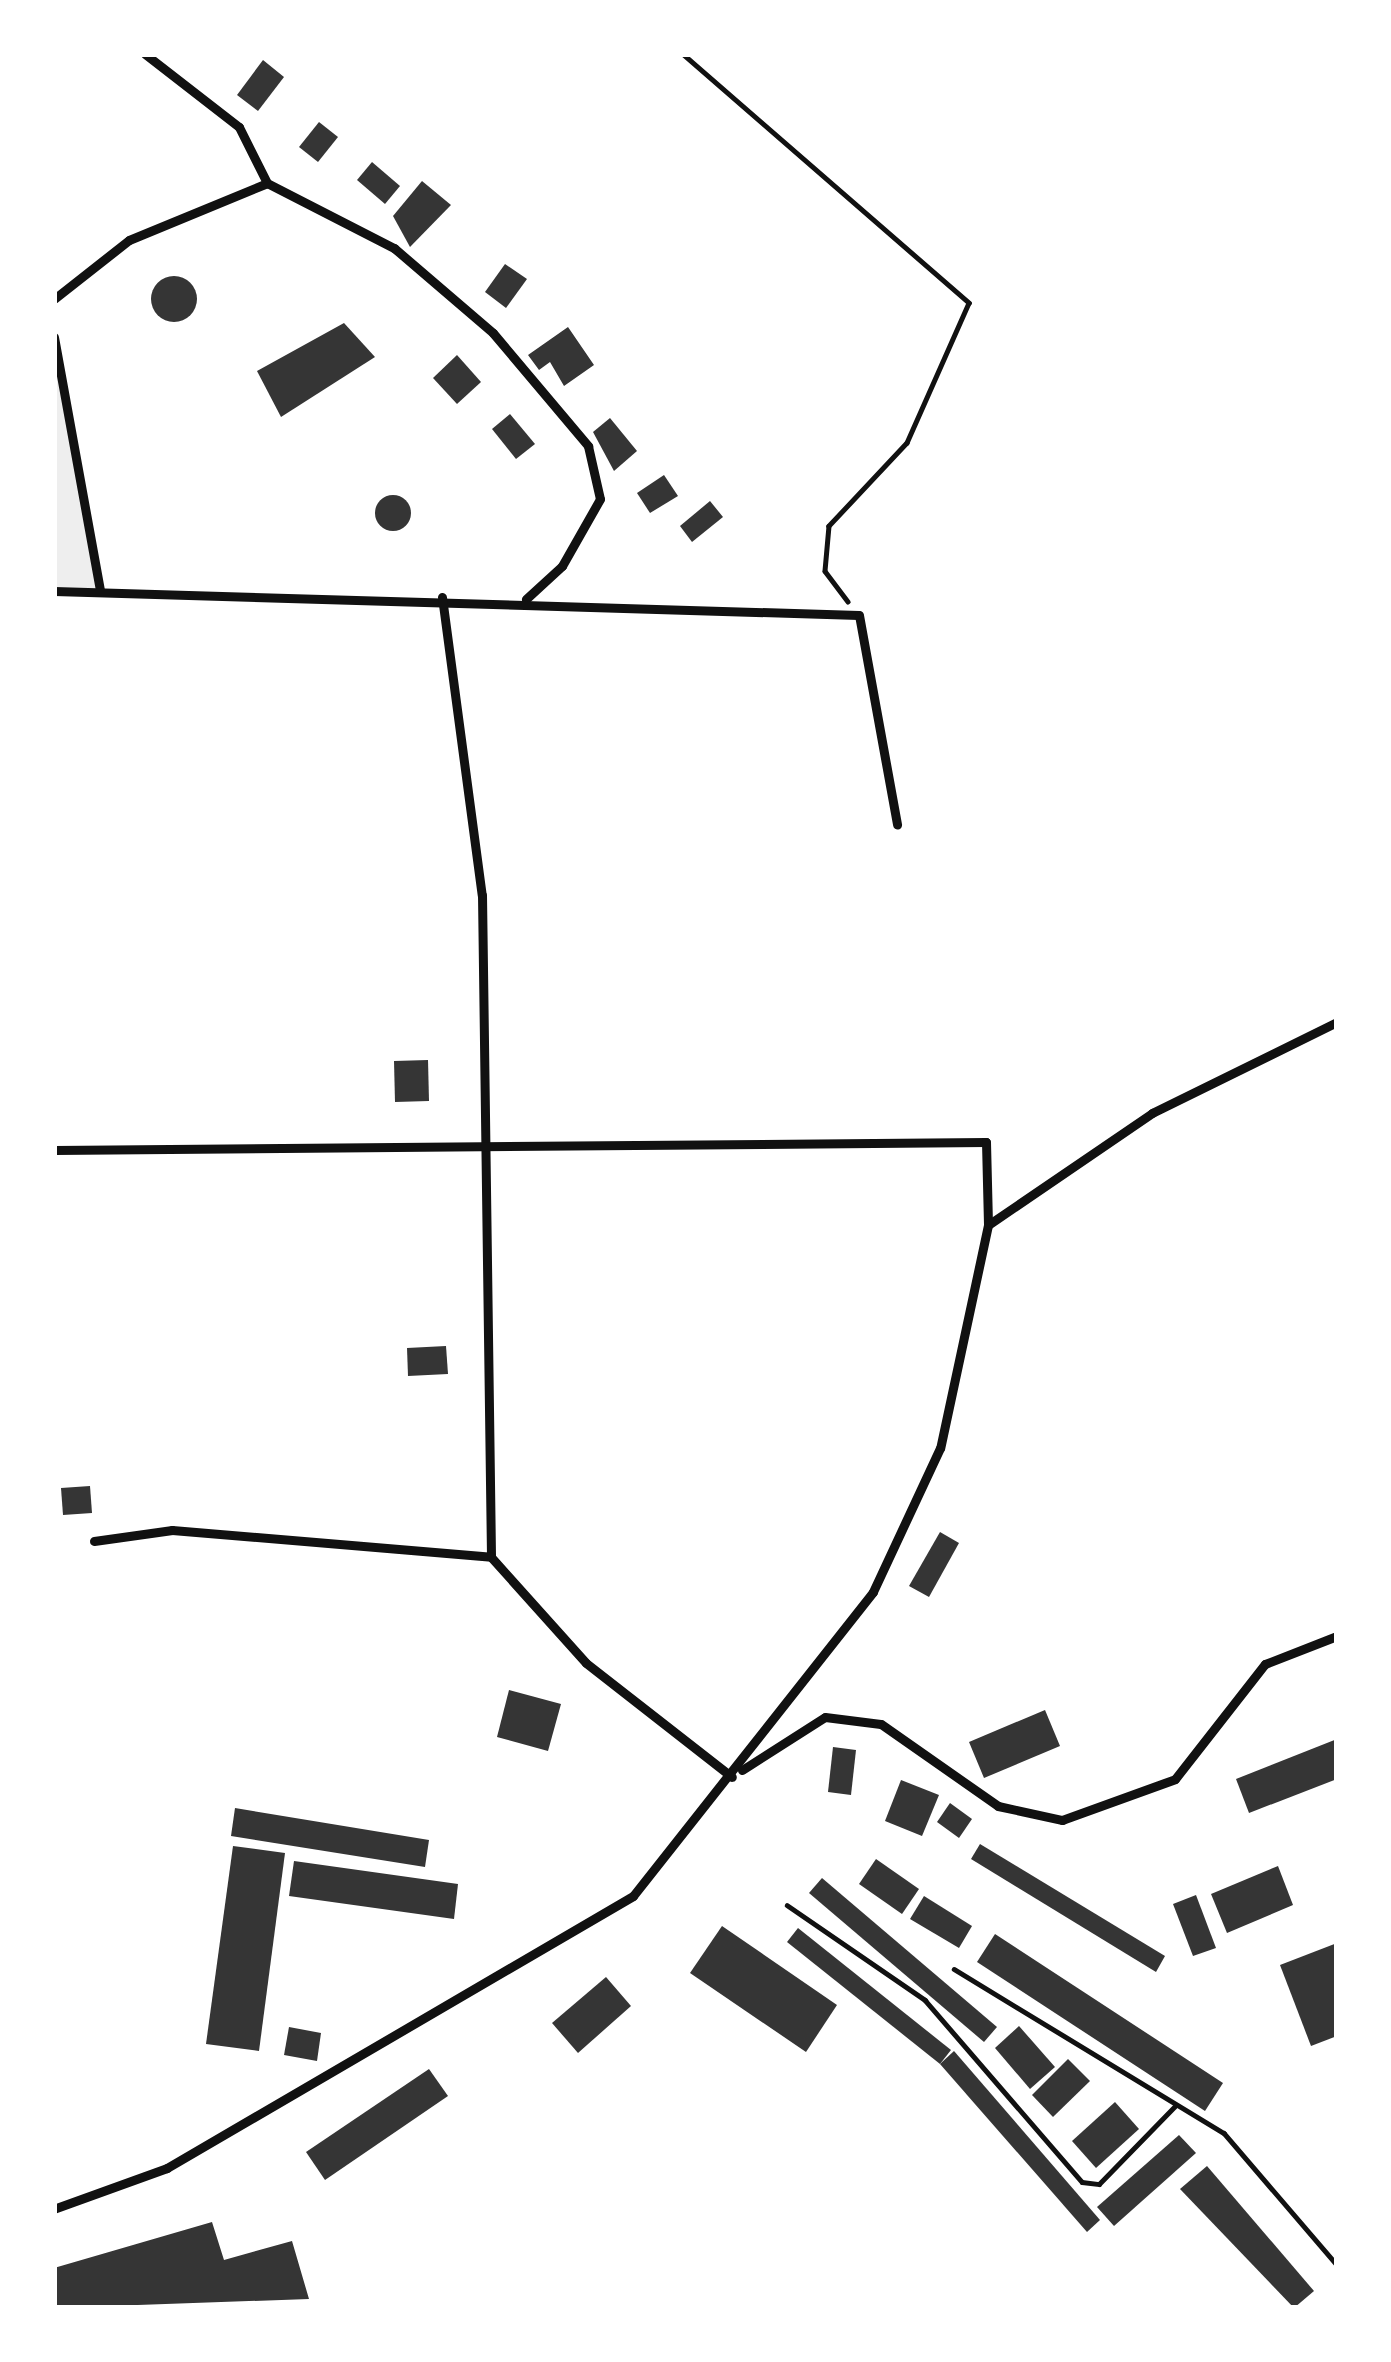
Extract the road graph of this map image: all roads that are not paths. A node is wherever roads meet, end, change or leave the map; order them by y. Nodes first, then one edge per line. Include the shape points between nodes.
1 (145, 54) edge
2 (267, 183) junction
3 (54, 299) edge
4 (54, 337) edge
5 (54, 591) edge
6 (100, 591) junction
7 (442, 597) junction
8 (526, 599) junction
9 (897, 825) dead end
10 (1337, 1022) edge
11 (484, 1149) junction
12 (54, 1150) edge
13 (988, 1225) junction
14 (94, 1541) dead end
15 (491, 1557) junction
16 (1337, 1636) edge
17 (732, 1777) junction
18 (787, 1905) dead end
19 (954, 1970) dead end
20 (1175, 2106) junction
21 (54, 2209) edge
22 (1337, 2265) edge

1 - 2 street via 239,127
2 - 3 street via 129,241
2 - 8 street via 394,248 493,333 588,446 600,499 562,566
4 - 6 street
5 - 6 street
6 - 7 street
7 - 8 street
7 - 11 street via 482,895
8 - 9 street via 859,615
10 - 13 street via 1152,1113
11 - 12 street
11 - 13 street via 986,1142
11 - 15 street
13 - 17 street via 940,1448 883,1571
14 - 15 street via 172,1530
15 - 17 street via 586,1663
16 - 17 street via 1264,1664 1175,1779 1062,1820 998,1806 914,1743 843,1719 825,1717
17 - 21 street via 633,1896 167,2168
18 - 20 lane via 925,2000 1082,2182 1099,2184
19 - 20 lane
20 - 22 lane via 1224,2133

